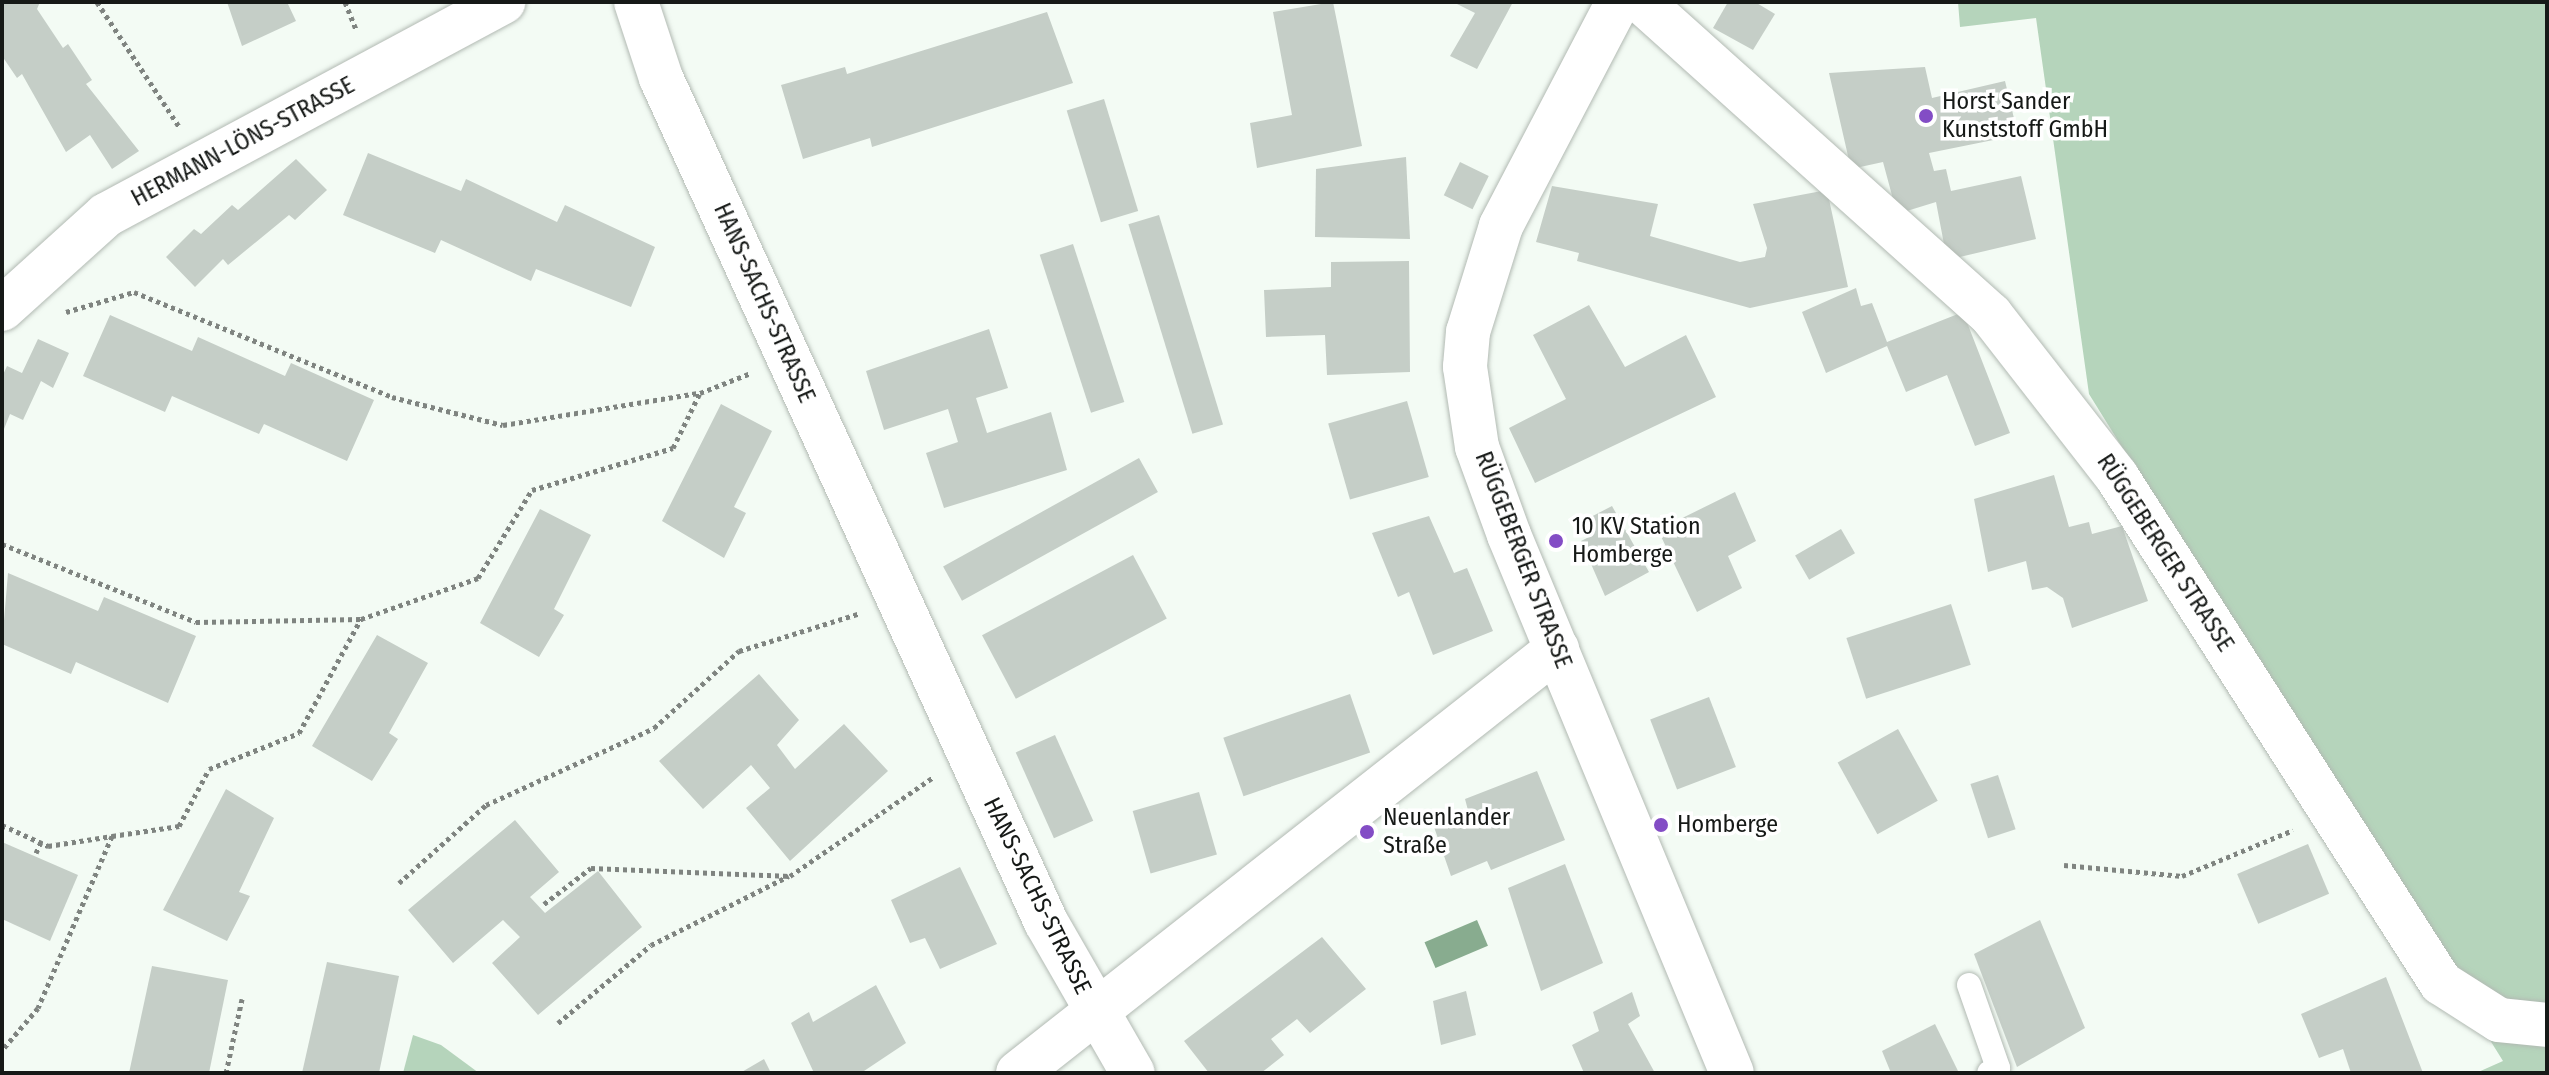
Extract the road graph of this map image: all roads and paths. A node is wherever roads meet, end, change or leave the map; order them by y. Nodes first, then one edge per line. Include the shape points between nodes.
1 (97, 2) edge
2 (504, 2) edge
3 (636, 2) edge
4 (1618, 2) edge
5 (1642, 2) edge
6 (203, 164) junction
7 (2, 309) edge
8 (52, 316) dead end
9 (789, 358) junction
10 (700, 393) junction
11 (2, 544) edge
12 (900, 601) junction
13 (361, 619) junction
14 (1557, 649) junction
15 (969, 752) junction
16 (2336, 824) junction
17 (2, 825) edge
18 (112, 836) junction
19 (41, 842) junction
20 (36, 853) dead end
21 (2064, 865) dead end
22 (790, 876) junction
23 (399, 883) dead end
24 (544, 904) dead end
25 (1969, 985) dead end
26 (242, 999) dead end
27 (1095, 1017) junction
28 (558, 1023) dead end
29 (2547, 1025) edge
30 (2, 1050) edge
31 (226, 1073) edge
32 (1018, 1073) edge
33 (1133, 1073) edge
34 (1732, 1073) edge
35 (1989, 1073) edge

1 - 6 path
2 - 6 street, HERMANN-LÖNS-STRASSE
3 - 9 street, HANS-SACHS-STRASSE via 661,78
4 - 14 street, RÜGGEBERGER STRASSE via 1501,226 1468,332 1477,447
5 - 16 street, RÜGGEBERGER STRASSE via 1991,315 2073,412
6 - 7 street, HERMANN-LÖNS-STRASSE via 106,215
8 - 10 path via 134,292 392,397 503,425
9 - 10 path
9 - 12 street, HANS-SACHS-STRASSE
10 - 13 path via 673,448 532,490 478,578
11 - 13 path via 196,622
12 - 15 street, HANS-SACHS-STRASSE
12 - 23 path via 739,651 654,728 486,805
13 - 18 path via 299,733 209,769 179,826
14 - 27 street
14 - 34 street, RÜGGEBERGER STRASSE
15 - 22 path
15 - 27 street, HANS-SACHS-STRASSE
16 - 21 path via 2182,876
16 - 29 street, RÜGGEBERGER STRASSE via 2441,983 2499,1020
17 - 19 path
18 - 19 path
18 - 30 path via 38,1008
19 - 20 path
22 - 24 path via 591,868
22 - 28 path via 651,945
25 - 35 lane via 1998,1068
26 - 31 path
27 - 32 street
27 - 33 street, HANS-SACHS-STRASSE

